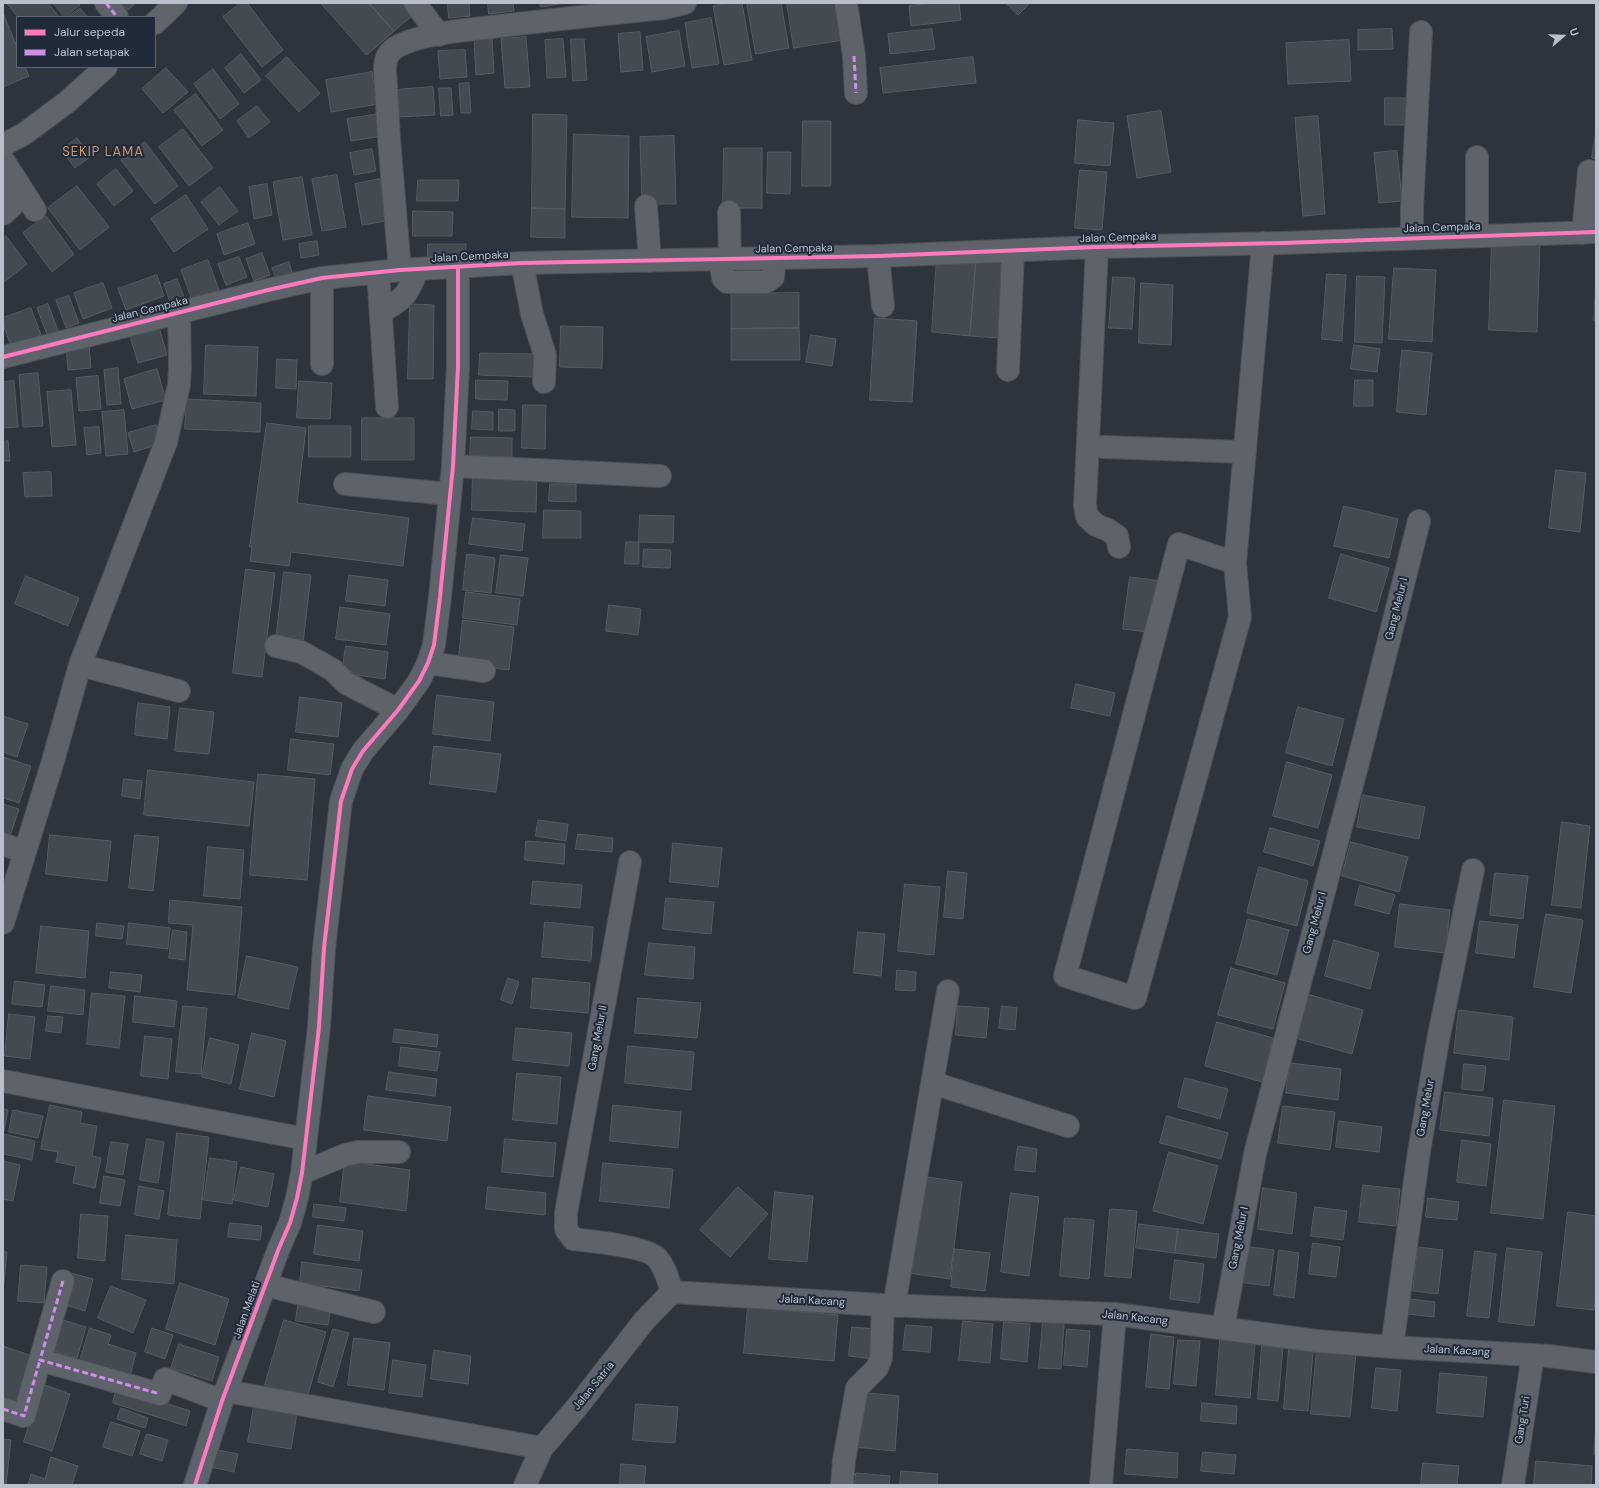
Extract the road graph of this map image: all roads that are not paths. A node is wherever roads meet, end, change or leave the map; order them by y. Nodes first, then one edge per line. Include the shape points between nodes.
1 (106, 3) edge
2 (176, 3) edge
3 (415, 3) edge
4 (685, 3) edge
5 (846, 3) edge
6 (116, 16) edge
7 (156, 23) edge
8 (1421, 32) dead end
9 (439, 35) junction
10 (105, 68) edge
11 (856, 93) dead end
12 (3, 145) edge
13 (1477, 156) dead end
14 (1589, 171) dead end
15 (8, 186) edge
16 (646, 206) dead end
17 (35, 210) dead end
18 (1477, 224) junction
19 (1587, 224) edge
20 (1412, 225) junction
21 (1263, 243) junction
22 (649, 246) junction
23 (1096, 247) junction
24 (1013, 251) junction
25 (878, 256) junction
26 (522, 263) junction
27 (458, 267) junction
28 (409, 269) junction
29 (378, 272) junction
30 (322, 278) junction
31 (883, 306) dead end
32 (179, 312) junction
33 (381, 312) junction
34 (3, 357) edge
35 (322, 364) dead end
36 (1008, 370) dead end
37 (544, 382) dead end
38 (387, 407) dead end
39 (1104, 447) dead end
40 (1245, 452) junction
41 (453, 466) junction
42 (660, 476) dead end
43 (346, 484) dead end
44 (449, 494) junction
45 (1419, 521) dead end
46 (1119, 547) dead end
47 (1235, 563) junction
48 (276, 646) dead end
49 (428, 663) junction
50 (80, 665) junction
51 (484, 671) dead end
52 (179, 691) dead end
53 (398, 710) junction
54 (3, 844) edge
55 (24, 852) junction
56 (630, 862) dead end
57 (1473, 870) dead end
58 (3, 923) edge
59 (948, 991) dead end
60 (3, 1081) edge
61 (933, 1083) junction
62 (1068, 1126) dead end
63 (306, 1139) junction
64 (399, 1152) dead end
65 (302, 1172) junction
66 (63, 1281) dead end
67 (266, 1285) junction
68 (672, 1292) junction
69 (889, 1305) junction
70 (374, 1312) dead end
71 (1115, 1314) junction
72 (1223, 1328) junction
73 (1392, 1347) junction
74 (1533, 1355) junction
75 (40, 1360) junction
76 (1596, 1362) edge
77 (224, 1396) junction
78 (3, 1409) edge
79 (542, 1448) junction
80 (195, 1485) edge
81 (525, 1485) edge
82 (842, 1485) edge
83 (1101, 1485) edge
84 (1513, 1485) edge

1 - 6 street
2 - 7 main road
3 - 9 street
4 - 9 street via 664,8
5 - 11 street via 854,56
8 - 20 street
9 - 28 street via 421,37 402,44 389,54 386,61 389,139
10 - 12 main road via 67,102 24,134
13 - 18 street
14 - 19 street
15 - 17 street
16 - 22 street
18 - 19 street, Jalan Cempaka
18 - 20 street, Jalan Cempaka
20 - 21 street, Jalan Cempaka
21 - 23 street, Jalan Cempaka
21 - 40 street
22 - 25 street, Jalan Cempaka via 728,241 775,258
22 - 26 street, Jalan Cempaka
23 - 24 street, Jalan Cempaka
23 - 46 street via 1085,505 1088,517 1096,525 1117,536
24 - 25 street, Jalan Cempaka
24 - 36 street
25 - 31 street
26 - 27 street, Jalan Cempaka
26 - 37 street via 532,314 545,355
27 - 28 street, Jalan Cempaka
27 - 41 street, Jalan Melati via 458,366
28 - 29 street, Jalan Cempaka
28 - 33 street via 408,293 397,304
29 - 30 street, Jalan Cempaka
29 - 33 street
30 - 32 street, Jalan Cempaka
30 - 35 street
32 - 34 street, Jalan Cempaka
32 - 50 street via 179,379 166,442
33 - 38 street
39 - 40 street
40 - 47 street
41 - 42 street
41 - 44 street, Jalan Melati
43 - 44 street
44 - 49 street, Jalan Melati via 440,597 434,645
45 - 72 street, Gang Melur I via 1255,1154
47 - 47 street via 1240,617 1135,998 1065,976 1179,544
48 - 53 street via 301,652 332,670 346,683
49 - 51 street
49 - 53 street, Jalan Melati via 419,681
50 - 52 street
50 - 55 street
53 - 63 street, Jalan Melati via 363,751 352,769 341,801
54 - 55 street
55 - 58 street
56 - 68 street, Gang Melur II via 566,1213 566,1229 573,1239 645,1251 656,1257 664,1268
57 - 73 street, Gang Melur via 1438,1040 1420,1145
59 - 61 street
60 - 63 street
61 - 62 street
61 - 69 street
63 - 65 street, Jalan Melati
64 - 65 street via 358,1152
65 - 67 street, Jalan Melati via 290,1223
66 - 75 street
67 - 70 street
67 - 77 street, Jalan Melati
68 - 69 street, Jalan Kacang
68 - 79 street, Jalan Satria via 644,1321
69 - 71 street, Jalan Kacang
69 - 82 street via 881,1358 877,1368 857,1388
71 - 72 street, Jalan Kacang
71 - 83 street
72 - 73 street, Jalan Kacang via 1317,1341
73 - 74 street, Jalan Kacang
74 - 76 street, Jalan Kacang
74 - 84 street, Gang Turi
75 - 77 street via 160,1394 165,1379
75 - 78 street via 24,1416
77 - 79 street
77 - 80 street, Jalan Melati
79 - 81 street, Jalan Satria

